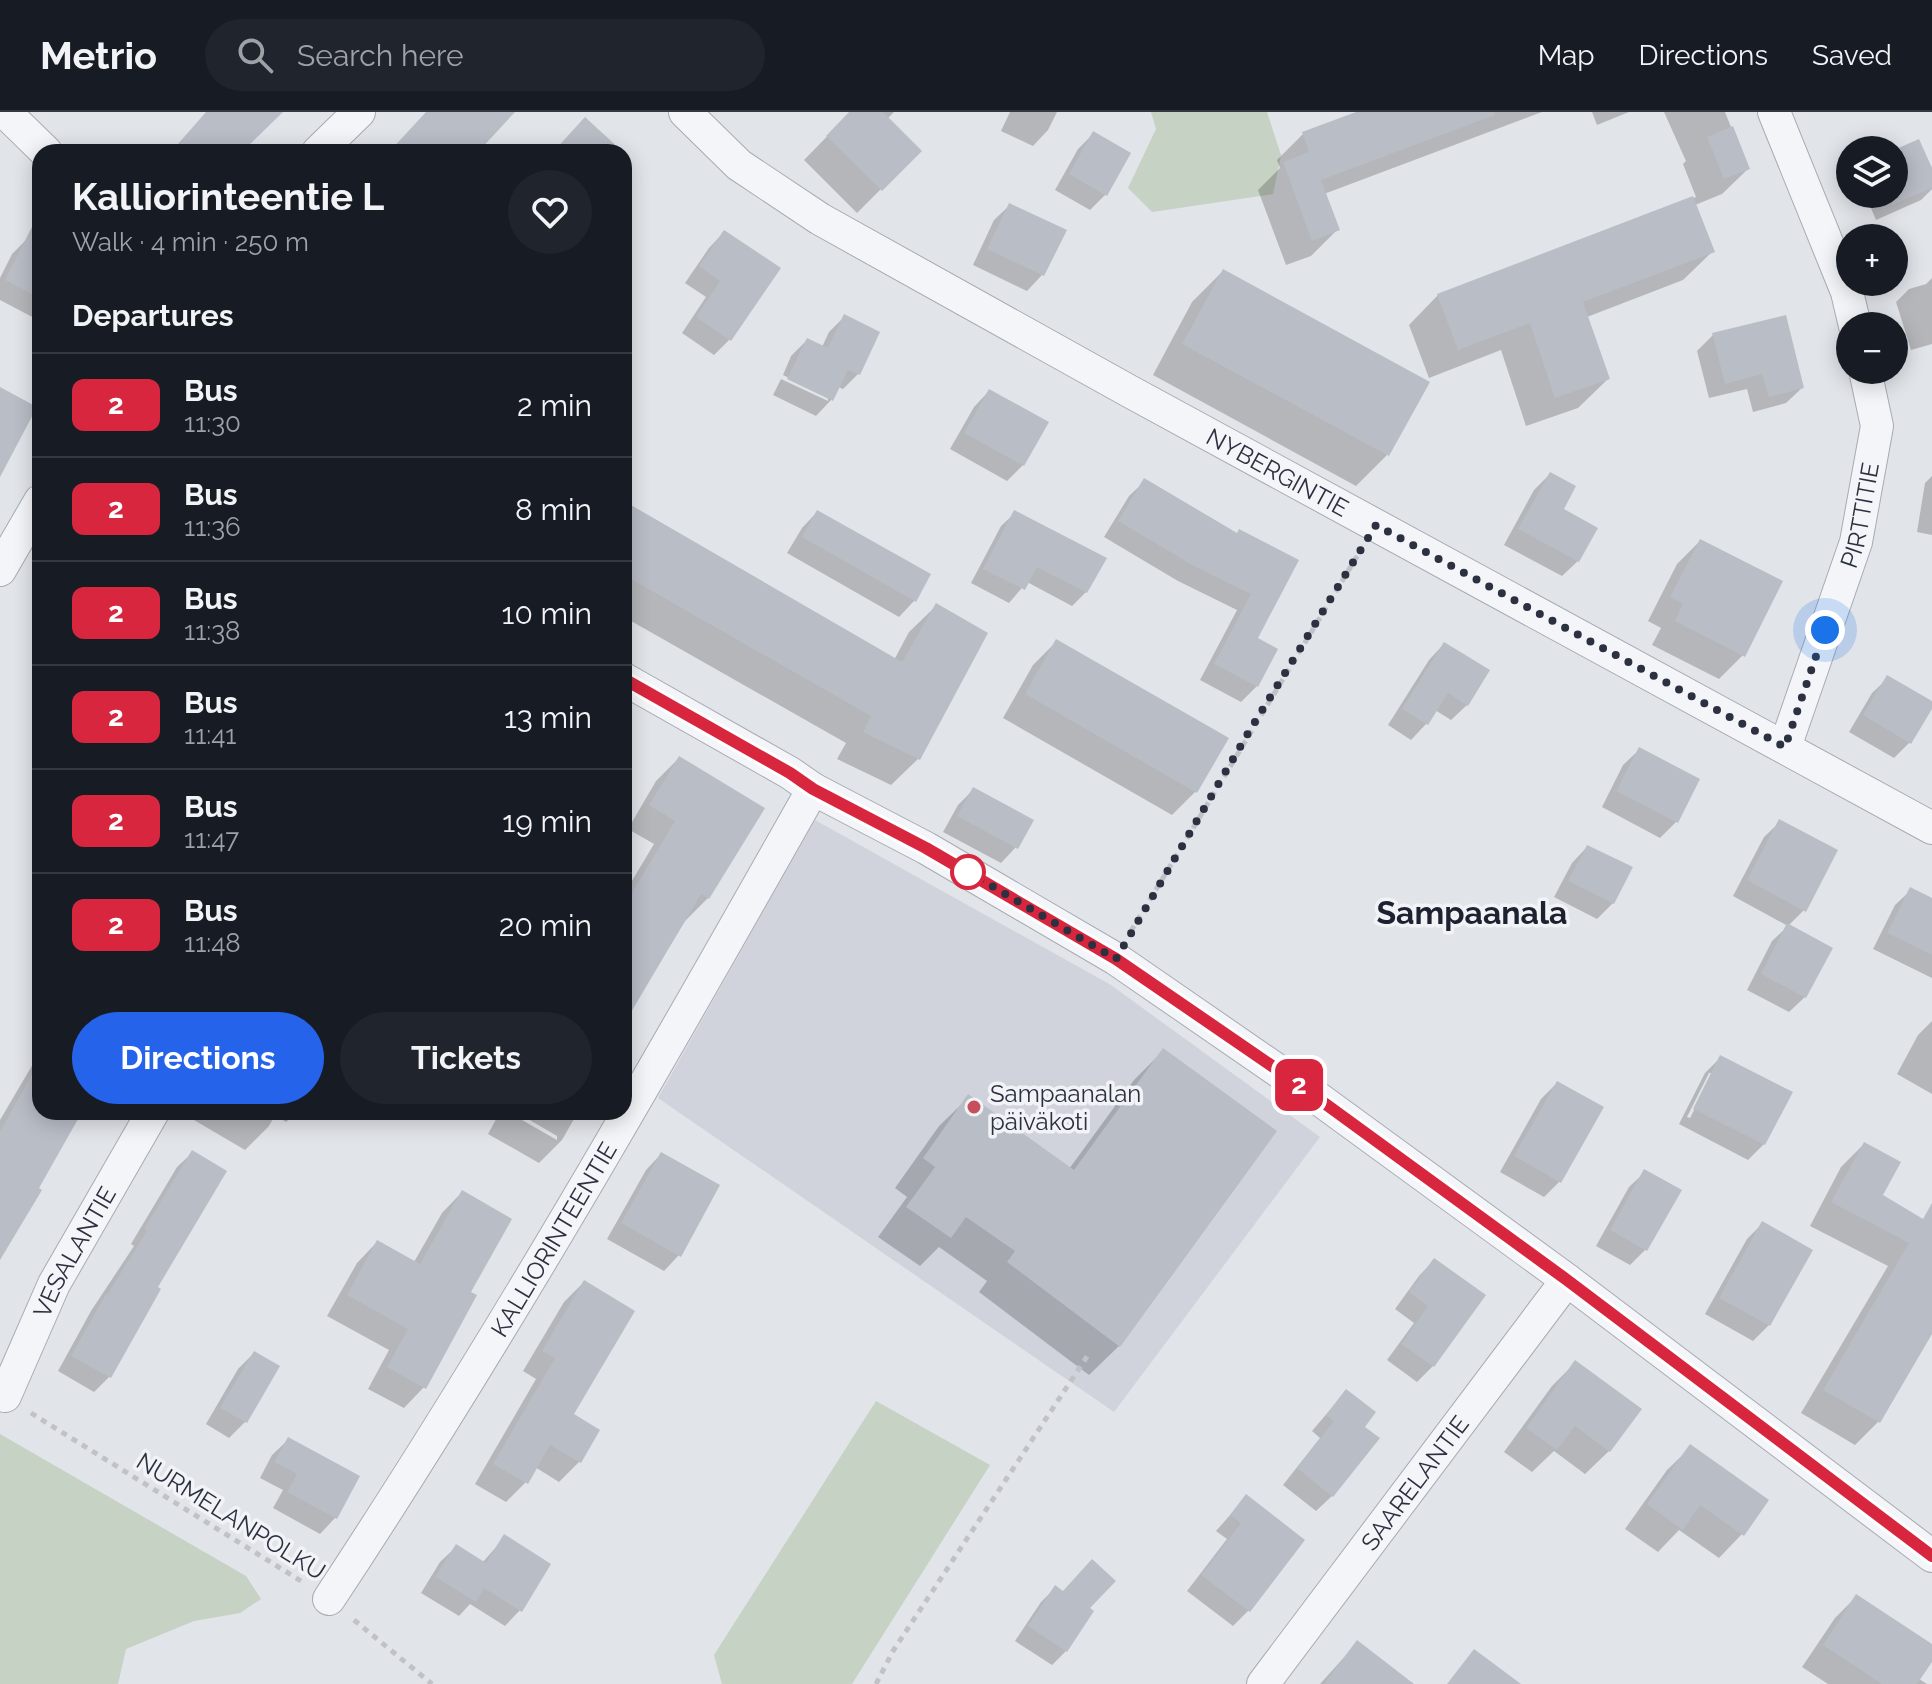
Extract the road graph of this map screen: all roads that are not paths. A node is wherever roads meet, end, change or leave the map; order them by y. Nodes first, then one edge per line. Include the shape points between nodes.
1 (5, 112) edge
2 (359, 112) edge
3 (685, 112) edge
4 (1774, 112) edge
5 (38, 144) edge
6 (326, 144) edge
7 (1852, 312) edge
8 (1868, 384) edge
9 (32, 515) edge
10 (0, 570) edge
11 (632, 684) edge
12 (1785, 747) junction
13 (813, 789) junction
14 (1932, 828) edge
15 (632, 1105) edge
16 (148, 1120) edge
17 (623, 1120) edge
18 (1567, 1280) junction
19 (5, 1396) road end
20 (1932, 1556) edge
21 (329, 1599) road end
22 (1263, 1684) edge

1 - 5 street
2 - 6 street
3 - 12 street, NYBERGINTIE via 739,165 820,219
4 - 7 street
8 - 12 street, PIRTTITIE via 1877,426 1856,542
9 - 10 street
11 - 13 street
12 - 14 street, NYBERGINTIE
13 - 15 street, KALLIORINTEENTIE
13 - 18 street via 1116,959 1332,1107
16 - 19 street, VESALANTIE via 54,1284
17 - 21 street, KALLIORINTEENTIE via 411,1476
18 - 20 street
18 - 22 street, SAARELANTIE

